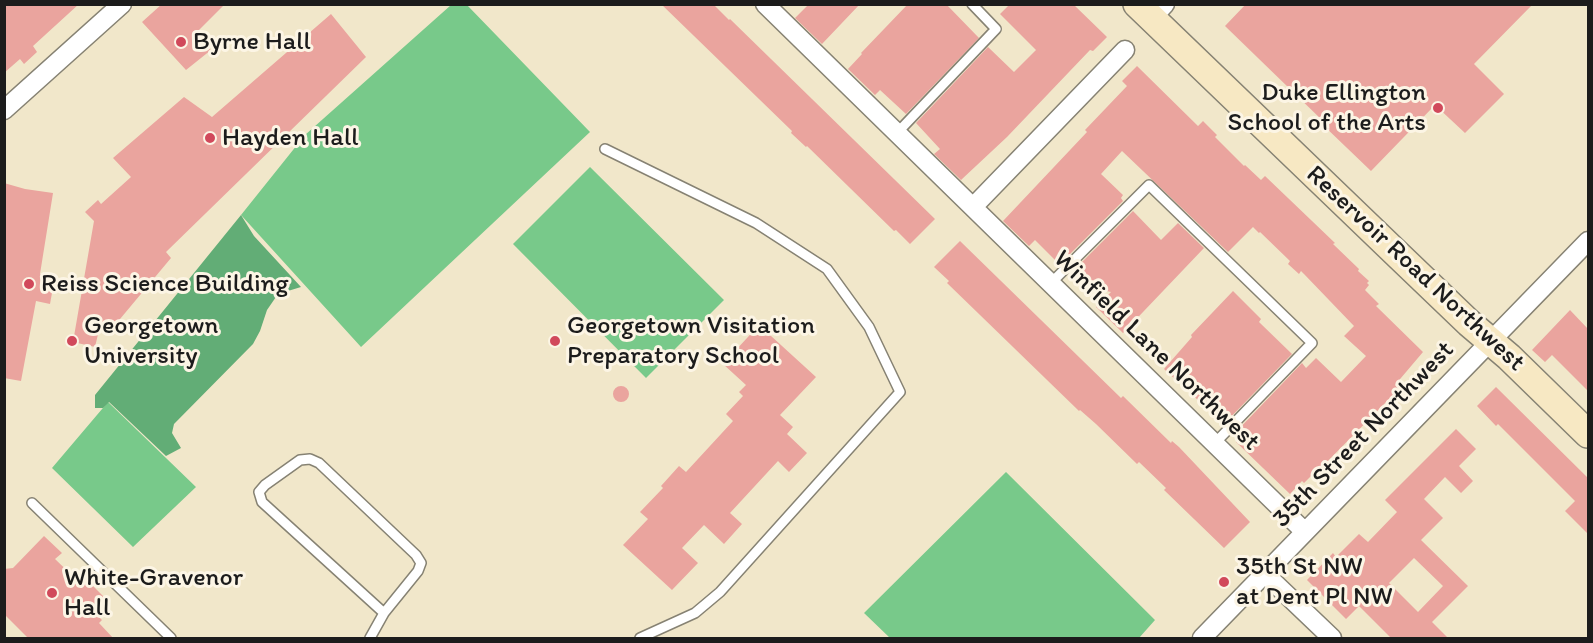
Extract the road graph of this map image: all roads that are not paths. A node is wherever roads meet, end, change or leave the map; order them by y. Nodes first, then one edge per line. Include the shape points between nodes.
1 (122, 4) edge
2 (765, 4) edge
3 (972, 4) edge
4 (1151, 9) edge
5 (1125, 50) dead end
6 (4, 110) edge
7 (897, 133) junction
8 (605, 149) dead end
9 (973, 207) junction
10 (1588, 241) edge
11 (1050, 284) junction
12 (1491, 341) junction
13 (1588, 434) edge
14 (1214, 444) junction
15 (32, 502) dead end
16 (1305, 532) junction
17 (1265, 574) junction
18 (384, 613) junction
19 (171, 639) edge
20 (370, 639) edge
21 (640, 639) edge
22 (1202, 639) edge
23 (1332, 639) edge

1 - 6 street
2 - 7 street, Winfield Lane Northwest
3 - 7 lane via 996,29
4 - 12 main road, Reservoir Road Northwest
5 - 9 street
7 - 9 street, Winfield Lane Northwest
8 - 21 lane via 756,223 826,269 869,327 900,392 720,592 694,613
9 - 11 street, Winfield Lane Northwest
10 - 12 street, 35th Street Northwest
11 - 14 street, Winfield Lane Northwest
11 - 14 lane via 1149,185 1304,335 1312,343
12 - 13 main road, Reservoir Road Northwest
12 - 16 street, 35th Street Northwest
14 - 16 street, Winfield Lane Northwest
15 - 19 lane
16 - 17 street, 35th Street Northwest
17 - 22 street, 35th Street Northwest
17 - 23 street
18 - 18 lane via 421,563 319,464 300,459 265,485 259,492 262,502
18 - 20 lane

